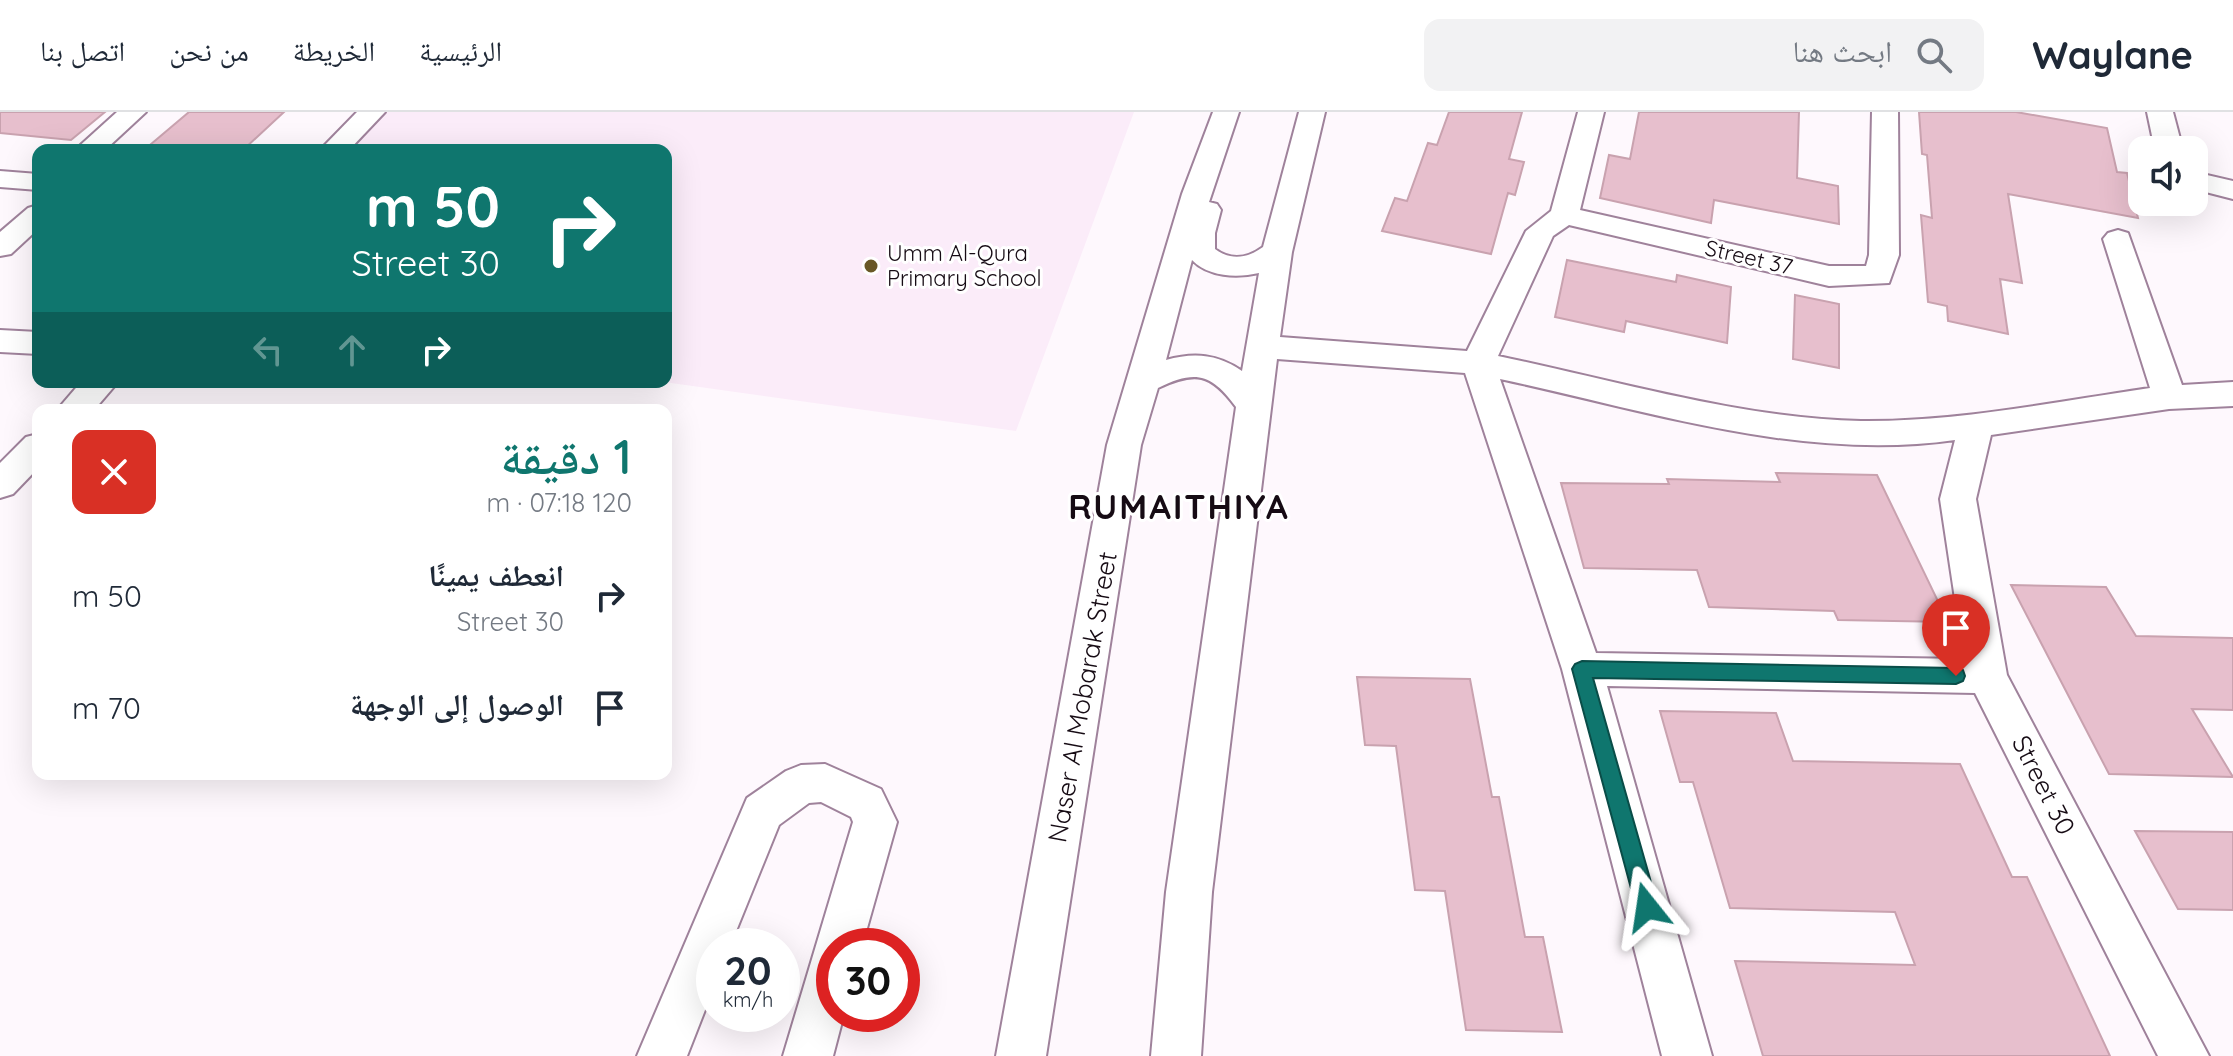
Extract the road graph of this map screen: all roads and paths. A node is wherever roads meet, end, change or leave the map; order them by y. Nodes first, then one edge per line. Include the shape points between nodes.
1 (133, 112) edge
2 (372, 112) edge
3 (1226, 112) edge
4 (1312, 112) edge
5 (1591, 112) edge
6 (1885, 112) edge
7 (2160, 112) edge
8 (2166, 136) edge
9 (96, 144) edge
10 (340, 144) edge
11 (1203, 168) junction
12 (0, 179) edge
13 (32, 182) edge
14 (2208, 184) edge
15 (2233, 190) edge
16 (1564, 215) junction
17 (32, 219) edge
18 (2118, 239) dead end
19 (0, 247) edge
20 (1277, 252) junction
21 (0, 341) edge
22 (32, 343) edge
23 (1263, 347) junction
24 (1478, 363) junction
25 (1145, 381) junction
26 (95, 388) edge
27 (2233, 394) edge
28 (2169, 397) junction
29 (80, 404) edge
30 (1253, 405) junction
31 (1976, 425) junction
32 (32, 452) edge
33 (0, 485) edge
34 (1582, 669) junction
35 (1987, 676) junction
36 (844, 928) edge
37 (816, 1028) edge
38 (662, 1056) edge
39 (808, 1056) edge
40 (1021, 1056) edge
41 (1176, 1056) edge
42 (1687, 1056) edge
43 (2184, 1056) edge

1 - 9 street
2 - 10 street
3 - 11 street, Naser Al Mobarak Street
4 - 20 street
5 - 16 street
6 - 16 street, Street 37 via 1884,255 1878,276 1829,276
7 - 8 street
11 - 20 street via 1214,182 1198,243 1203,255 1238,267 1260,263
11 - 25 street, Naser Al Mobarak Street
12 - 13 street
14 - 15 street
16 - 24 street via 1541,231
17 - 19 street
18 - 28 street
20 - 23 street
21 - 22 street
23 - 24 street
23 - 30 street
24 - 31 street via 1789,428 1912,433
24 - 34 street
25 - 30 street via 1179,365 1208,366 1237,383
25 - 40 street, Naser Al Mobarak Street via 1124,445
26 - 29 street
27 - 28 street
28 - 31 street
30 - 41 street via 1189,892
31 - 35 street, Street 30 via 1958,499
32 - 33 street
34 - 35 street
34 - 42 street
35 - 43 street, Street 30
36 - 38 street via 875,822 866,803 854,794 825,783 801,784 762,812
37 - 39 street

